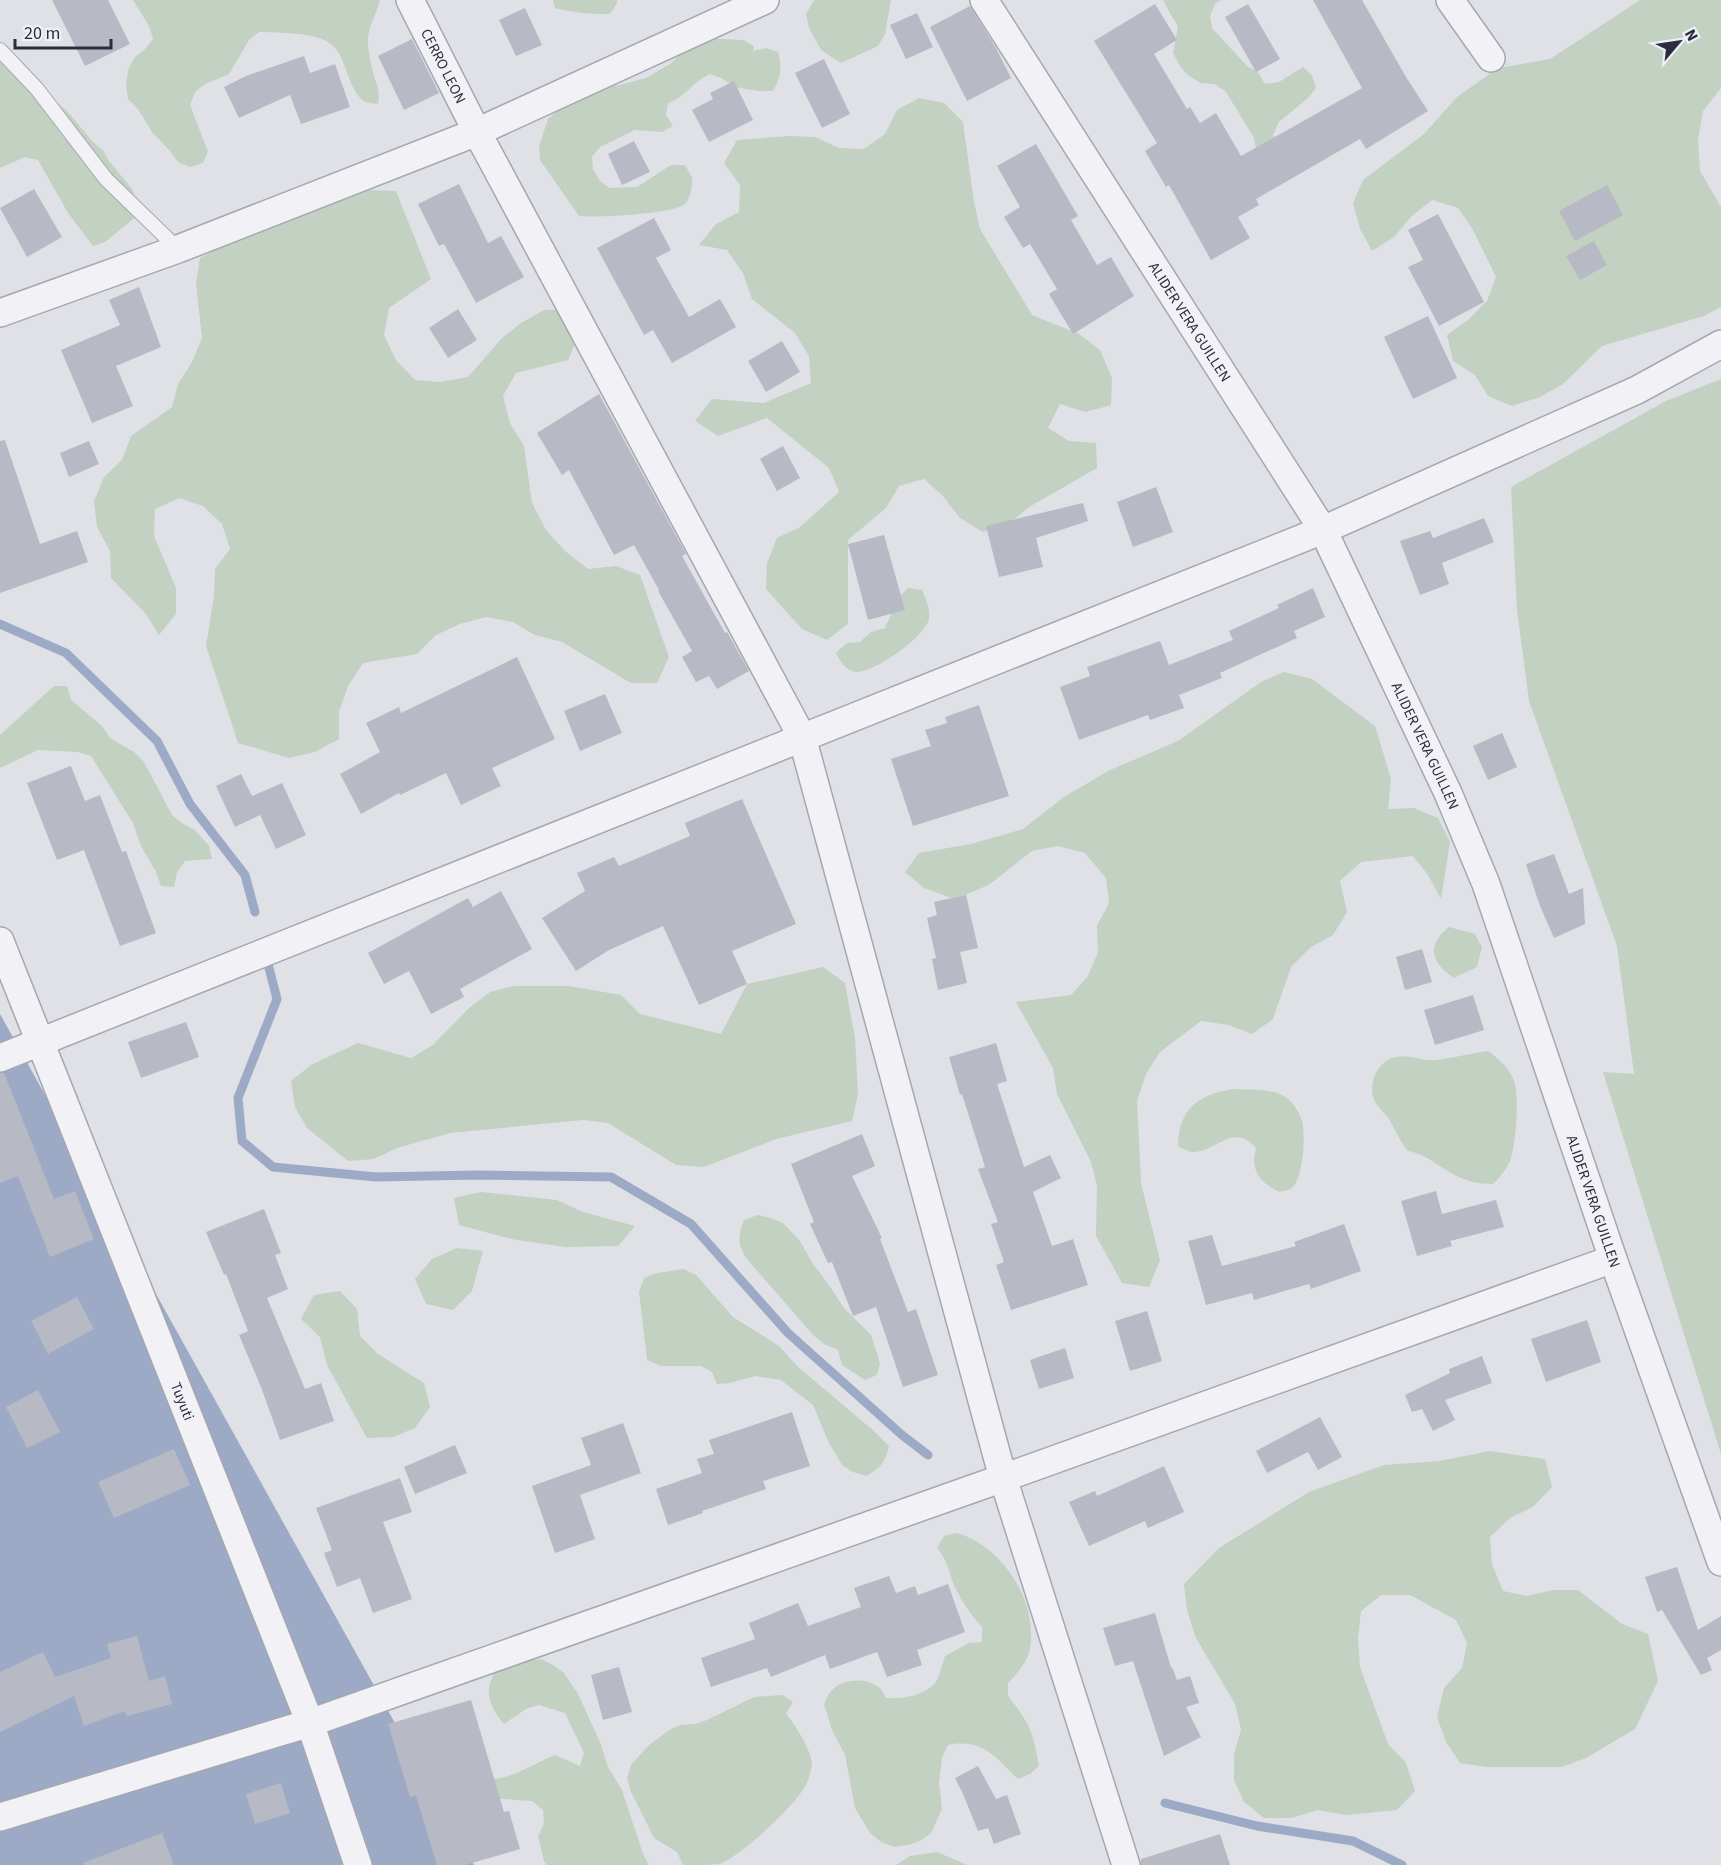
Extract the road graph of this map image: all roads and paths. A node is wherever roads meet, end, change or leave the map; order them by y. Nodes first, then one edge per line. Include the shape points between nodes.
1 (410, 0) edge
2 (765, 0) edge
3 (984, 0) edge
4 (1450, 0) edge
5 (0, 50) edge
6 (1491, 58) dead end
7 (477, 132) junction
8 (178, 249) junction
9 (0, 313) edge
10 (1721, 344) edge
11 (1323, 530) junction
12 (802, 737) junction
13 (0, 941) edge
14 (40, 1043) junction
15 (0, 1058) edge
16 (1613, 1259) junction
17 (1003, 1478) junction
18 (1721, 1562) edge
19 (310, 1723) junction
20 (0, 1817) edge
21 (358, 1865) edge
22 (1126, 1865) edge

1 - 7 street, CERRO LEON
2 - 7 street
3 - 11 street, ALIDER VERA GUILLEN
4 - 6 street
5 - 8 lane via 37,89 106,180
7 - 8 street
7 - 12 street, CERRO LEON
8 - 9 street
10 - 11 street via 1637,390
11 - 12 street
11 - 16 street, ALIDER VERA GUILLEN via 1448,794 1486,884
12 - 14 street
12 - 17 street, CERRO LEON
13 - 14 street, Tuyuti
14 - 15 street
14 - 19 street, Tuyuti
16 - 17 street
16 - 18 street, ALIDER VERA GUILLEN
17 - 19 street
17 - 22 street, CERRO LEON
19 - 20 street
19 - 21 street, Tuyuti

